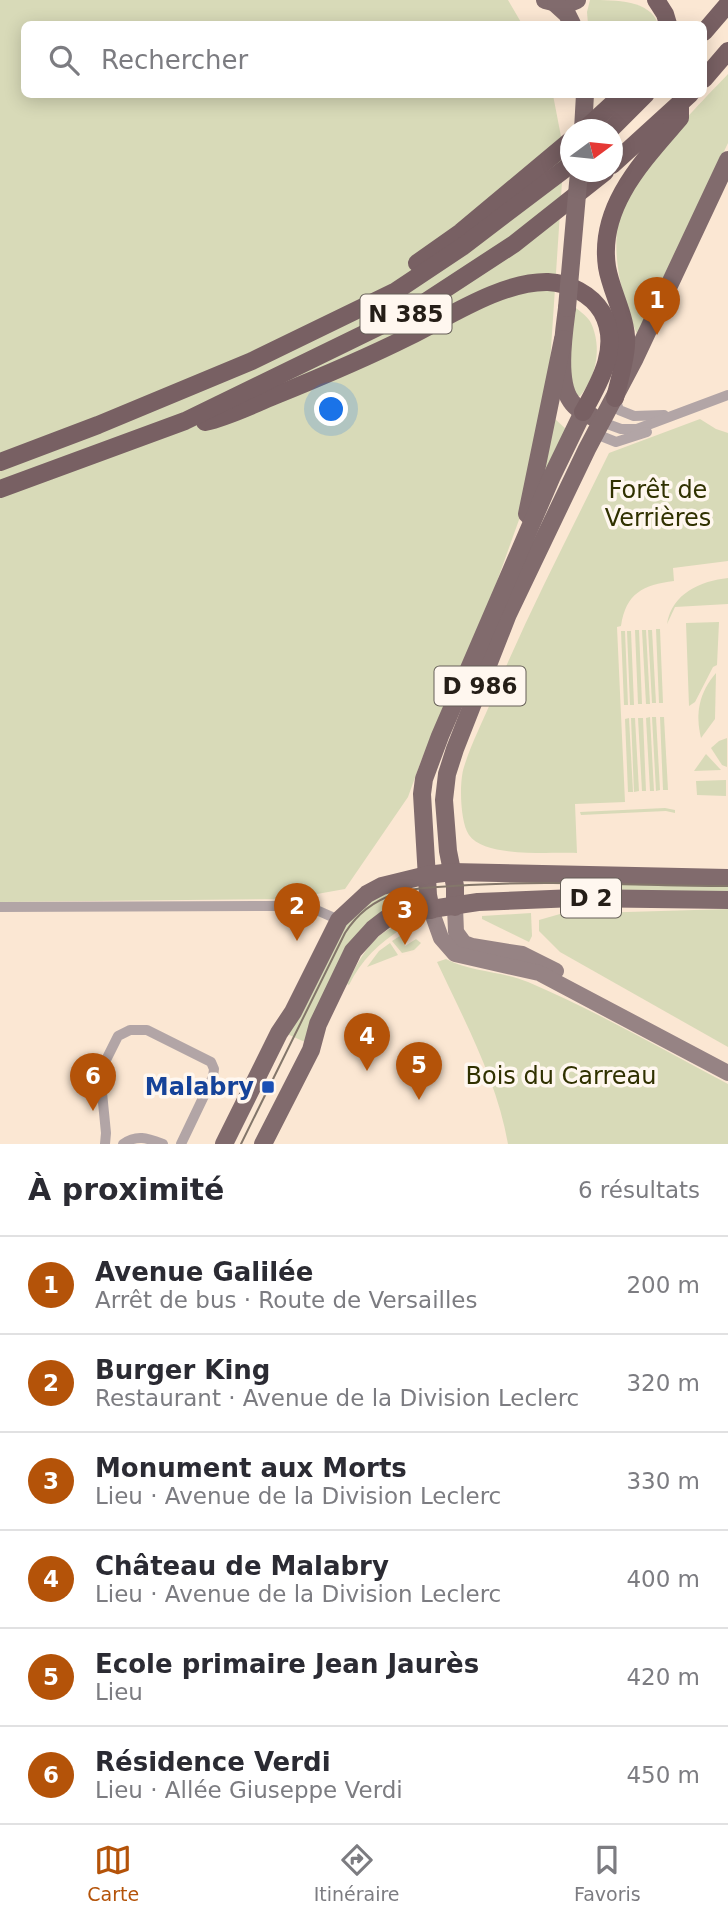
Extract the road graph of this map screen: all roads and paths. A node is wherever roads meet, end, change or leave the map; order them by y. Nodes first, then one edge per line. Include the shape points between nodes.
1 (577, 0) edge
2 (583, 0) edge
3 (656, 0) edge
4 (550, 2) edge
5 (728, 5) edge
6 (570, 21) edge
7 (583, 21) edge
8 (667, 21) edge
9 (707, 29) edge
10 (728, 51) edge
11 (707, 76) edge
12 (585, 98) edge
13 (618, 98) edge
14 (642, 98) edge
15 (685, 100) edge
16 (583, 119) edge
17 (591, 119) edge
18 (621, 119) edge
19 (560, 149) edge
20 (623, 155) edge
21 (728, 160) edge
22 (560, 173) edge
23 (578, 182) edge
24 (592, 182) edge
25 (333, 322) junction
26 (563, 339) junction
27 (555, 372) junction
28 (728, 395) edge
29 (615, 398) junction
30 (706, 403) junction
31 (687, 410) junction
32 (579, 419) junction
33 (185, 421) junction
34 (599, 428) junction
35 (0, 462) edge
36 (0, 489) edge
37 (511, 570) junction
38 (452, 872) junction
39 (427, 875) junction
40 (728, 878) edge
41 (728, 900) edge
42 (0, 907) edge
43 (455, 916) junction
44 (434, 918) junction
45 (339, 920) junction
46 (728, 1062) edge
47 (728, 1073) edge
48 (105, 1144) edge
49 (122, 1144) edge
50 (163, 1144) edge
51 (181, 1144) edge
52 (224, 1144) edge
53 (263, 1144) edge

1 - 4 main road via 565,5
2 - 7 main road
3 - 8 highway
4 - 6 main road
5 - 9 highway
10 - 11 highway
12 - 16 main road
13 - 17 highway
14 - 18 highway
15 - 20 highway
15 - 29 highway via 680,118 622,191 610,223 607,267 626,345
19 - 25 highway via 461,232 344,308
21 - 29 main road, D 986
22 - 25 highway, N 385 via 396,291
23 - 26 main road, bridge
24 - 33 highway, N 385 via 514,244 413,310
25 - 35 highway, N 385 via 184,390
26 - 27 main road
26 - 32 main road via 565,388
27 - 32 main road via 557,410 562,419
27 - 37 main road via 528,511
28 - 30 street
29 - 31 street via 619,410 628,415 661,416
29 - 34 main road, D 986
30 - 31 street
30 - 34 street via 671,423 625,440 613,441
31 - 34 street via 637,429
32 - 33 highway via 607,359 607,327 601,311 587,296 548,282 494,295 359,362 245,408 207,422
32 - 34 main road
32 - 37 main road
33 - 36 highway, N 385
34 - 38 main road, D 986 via 508,614 447,774 444,800
37 - 39 main road, D 986 via 430,762 422,794
38 - 39 main road
38 - 40 main road, D 2
38 - 43 main road
39 - 44 main road
39 - 45 main road via 382,886
41 - 43 main road, D 2 via 478,902
42 - 45 street via 281,906 312,908
43 - 44 main road, D 2
43 - 46 main road via 457,936 464,943 534,959
44 - 47 main road via 441,938 454,954 539,973
44 - 53 main road via 405,913 379,924 353,951 318,1024 311,1050
45 - 52 main road
48 - 51 street via 100,1072 118,1036 147,1030 211,1062 214,1069
49 - 50 street via 145,1137

